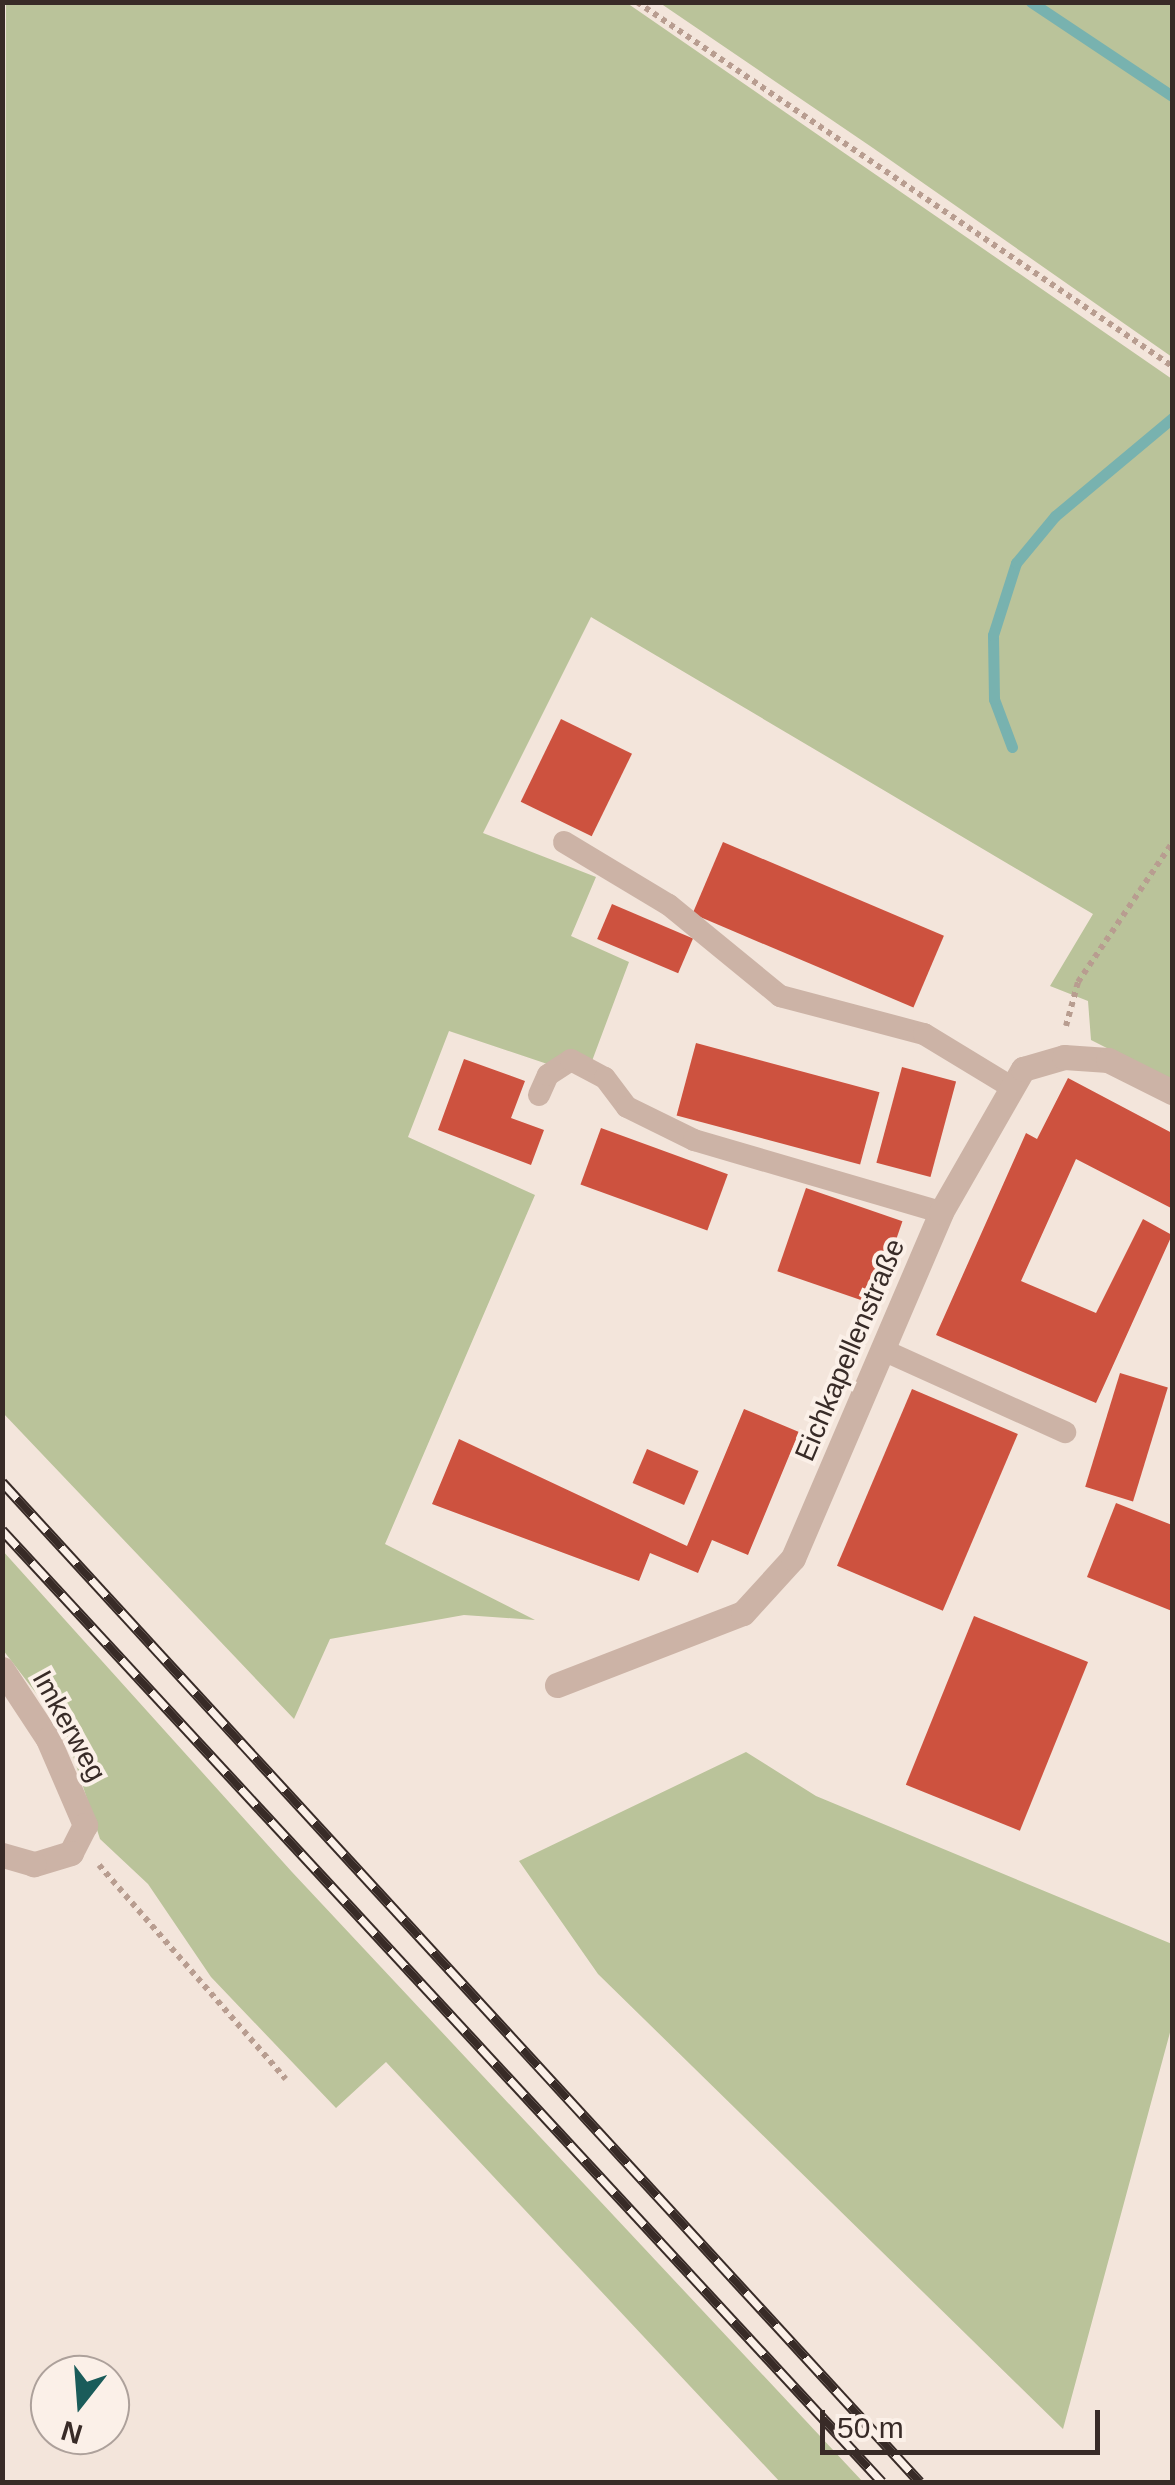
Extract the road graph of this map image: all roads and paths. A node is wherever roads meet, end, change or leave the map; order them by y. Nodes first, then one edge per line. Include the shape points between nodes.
1 (637, 2) edge
2 (1172, 366) edge
3 (564, 842) dead end
4 (1172, 843) edge
5 (1064, 1057) junction
6 (1008, 1085) junction
7 (1172, 1092) edge
8 (539, 1095) dead end
9 (942, 1212) junction
10 (883, 1350) junction
11 (1065, 1432) dead end
12 (2, 1670) edge
13 (557, 1685) dead end
14 (70, 1851) junction
15 (2, 1855) edge
16 (286, 2078) dead end

1 - 2 path
3 - 6 lane via 669,905 780,996 924,1034
4 - 5 path via 1078,982
5 - 6 street via 1022,1069
5 - 7 street via 1108,1060
6 - 9 street, Eichkapellenstraße
8 - 9 lane via 548,1074 571,1060 605,1078 628,1107 694,1140
9 - 10 street, Eichkapellenstraße
10 - 11 lane
10 - 13 street, Eichkapellenstraße via 793,1558 742,1613
12 - 14 street, Imkerweg via 86,1826
14 - 15 street via 34,1864
14 - 16 path

